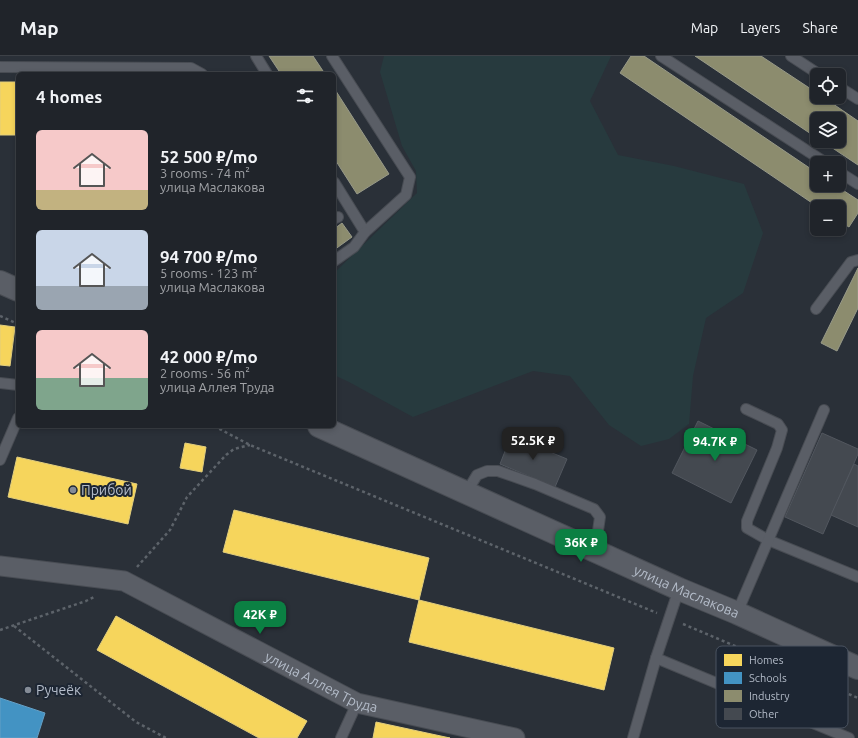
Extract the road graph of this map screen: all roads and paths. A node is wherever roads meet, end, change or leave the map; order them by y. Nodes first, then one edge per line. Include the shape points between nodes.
1 (256, 56) edge
2 (332, 56) edge
3 (661, 56) edge
4 (791, 56) edge
5 (0, 67) edge
6 (810, 68) edge
7 (198, 72) edge
8 (266, 72) edge
9 (846, 91) edge
10 (858, 99) edge
11 (815, 156) edge
12 (846, 176) edge
13 (858, 184) edge
14 (336, 185) edge
15 (365, 232) junction
16 (336, 260) edge
17 (858, 260) edge
18 (0, 282) edge
19 (16, 289) edge
20 (816, 309) dead end
21 (0, 316) edge
22 (16, 323) edge
23 (0, 383) edge
24 (16, 385) edge
25 (746, 409) dead end
26 (824, 410) dead end
27 (16, 423) edge
28 (218, 428) edge
29 (323, 428) edge
30 (250, 445) junction
31 (0, 460) edge
32 (466, 493) junction
33 (768, 540) junction
34 (595, 551) junction
35 (0, 566) edge
36 (858, 577) edge
37 (124, 581) junction
38 (679, 589) junction
39 (737, 613) junction
40 (669, 618) junction
41 (14, 626) junction
42 (0, 630) edge
43 (735, 646) edge
44 (810, 646) edge
45 (656, 658) junction
46 (848, 663) edge
47 (858, 668) edge
48 (716, 683) edge
49 (848, 694) edge
50 (858, 698) edge
51 (357, 703) junction
52 (825, 728) edge
53 (166, 738) edge
54 (341, 738) edge
55 (515, 738) edge
56 (633, 738) edge
57 (849, 738) edge

1 - 8 lane
2 - 15 lane via 410,177 406,195
3 - 11 lane
4 - 6 lane
5 - 7 lane via 191,68
9 - 10 lane
12 - 13 lane
14 - 15 lane
15 - 16 lane via 354,247
17 - 20 lane via 851,262
18 - 19 street
21 - 22 path
23 - 24 lane
25 - 33 lane via 778,424 782,430 746,525
26 - 33 lane
27 - 31 lane
28 - 30 path
29 - 32 street, улица Маслакова
30 - 37 path via 226,455 187,497 170,530
30 - 40 path
32 - 34 street, улица Маслакова
32 - 34 lane via 477,475 487,471 498,471 594,509 600,517
33 - 36 lane
33 - 39 lane
34 - 38 street, улица Маслакова
35 - 37 street, улица Аллея Труда
37 - 41 path via 86,601
37 - 51 street, улица Аллея Труда
38 - 39 street, улица Маслакова
38 - 40 lane
39 - 44 street, улица Маслакова
40 - 43 path
40 - 45 lane
41 - 42 path
41 - 53 path via 136,722
45 - 48 lane
45 - 56 lane
46 - 47 street, улица Маслакова
49 - 50 path
51 - 54 lane
51 - 55 street, улица Аллея Труда
52 - 57 lane

